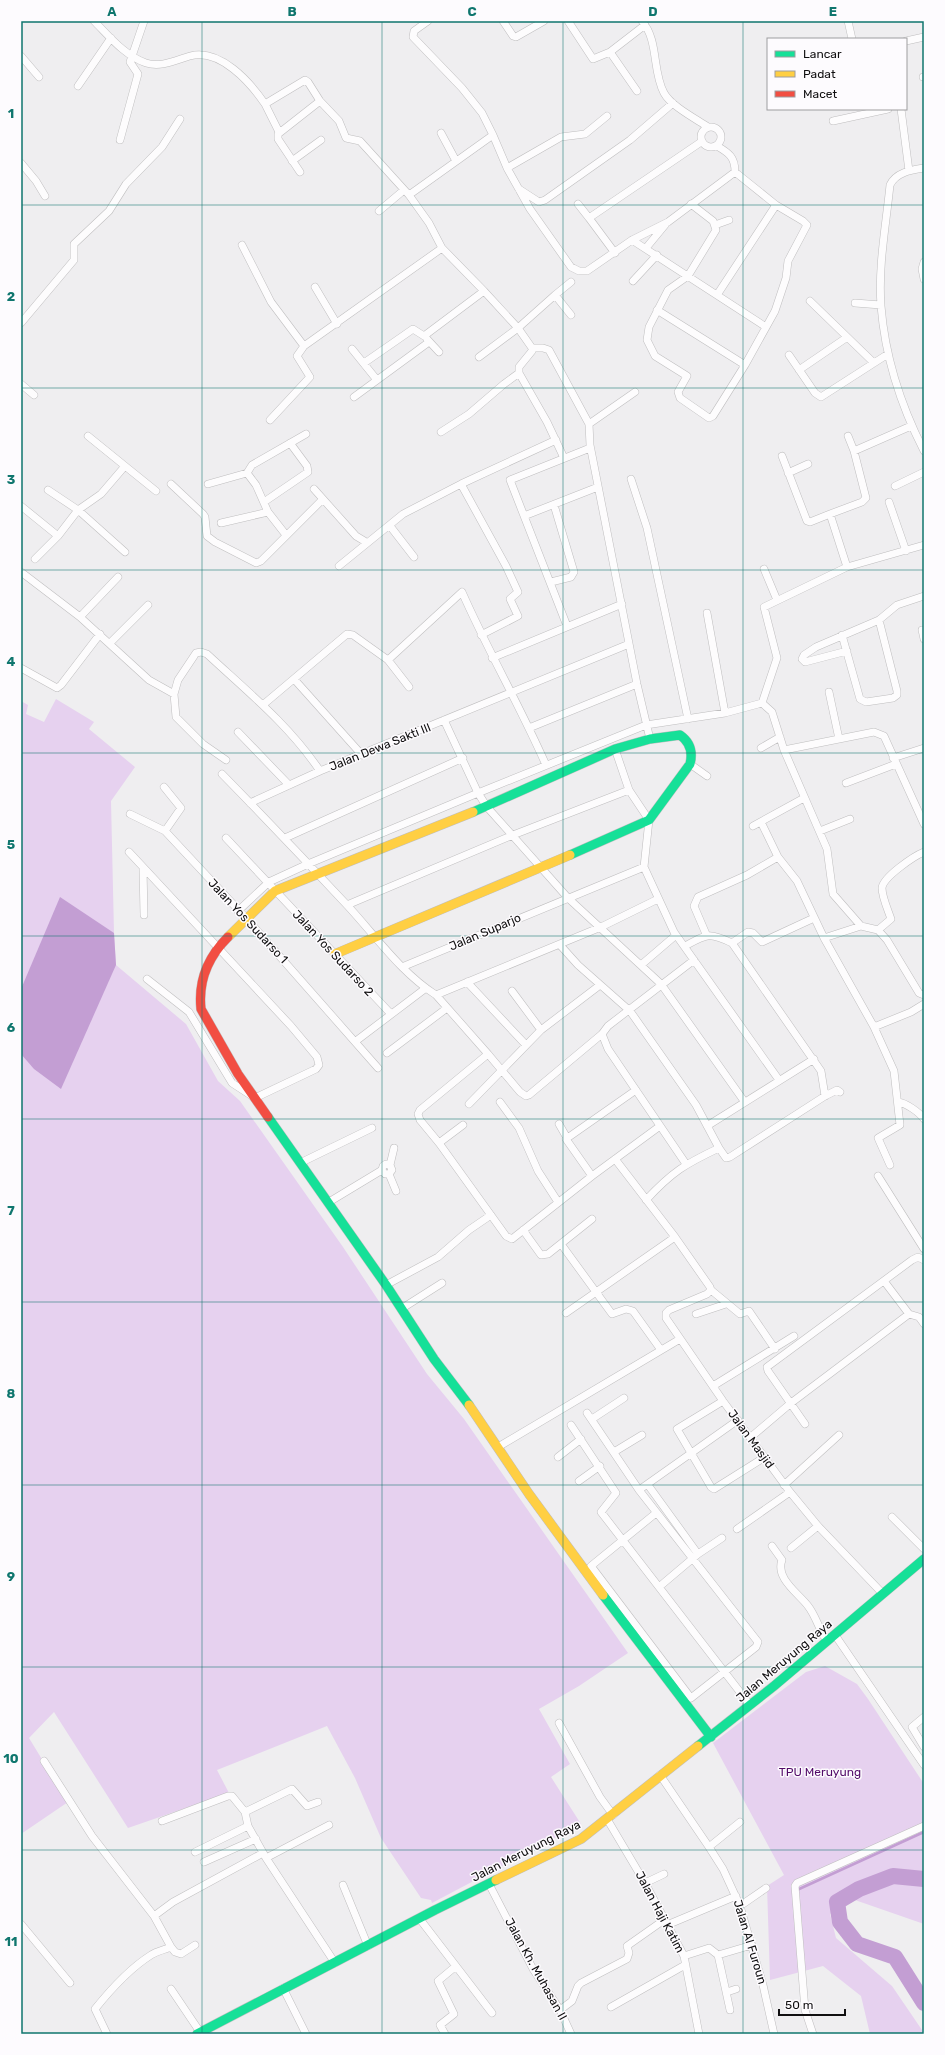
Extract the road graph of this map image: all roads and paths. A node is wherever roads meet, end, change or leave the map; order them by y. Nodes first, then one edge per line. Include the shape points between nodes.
1 (94, 21) edge
2 (144, 21) edge
3 (428, 21) edge
4 (503, 21) edge
5 (544, 21) edge
6 (568, 21) edge
7 (848, 21) edge
8 (643, 23) edge
9 (924, 37) edge
10 (111, 38) junction
11 (852, 38) edge
12 (907, 41) edge
13 (610, 52) junction
14 (21, 56) edge
15 (133, 56) junction
16 (39, 77) dead end
17 (78, 86) dead end
18 (637, 90) dead end
19 (320, 101) junction
20 (673, 103) junction
21 (265, 104) junction
22 (883, 110) edge
23 (901, 110) edge
24 (607, 116) dead end
25 (180, 119) dead end
26 (833, 121) dead end
27 (708, 127) junction
28 (279, 132) junction
29 (441, 133) dead end
30 (493, 135) junction
31 (120, 140) dead end
32 (321, 140) dead end
33 (701, 142) junction
34 (717, 146) junction
35 (292, 161) junction
36 (456, 161) junction
37 (21, 163) edge
38 (508, 168) junction
39 (924, 168) edge
40 (909, 171) junction
41 (300, 172) dead end
42 (735, 172) junction
43 (519, 189) junction
44 (406, 193) junction
45 (45, 196) dead end
46 (578, 204) dead end
47 (692, 204) junction
48 (776, 205) junction
49 (379, 211) dead end
50 (589, 218) junction
51 (728, 220) dead end
52 (668, 222) junction
53 (716, 225) junction
54 (632, 240) junction
55 (242, 245) dead end
56 (442, 248) junction
57 (646, 248) junction
58 (615, 253) junction
59 (657, 255) junction
60 (924, 262) edge
61 (688, 276) junction
62 (924, 279) edge
63 (570, 282) dead end
64 (633, 282) dead end
65 (315, 287) dead end
66 (484, 291) junction
67 (555, 295) junction
68 (717, 295) junction
69 (810, 301) dead end
70 (855, 303) dead end
71 (881, 305) junction
72 (657, 310) junction
73 (571, 315) dead end
74 (21, 323) edge
75 (338, 324) junction
76 (766, 327) junction
77 (518, 328) junction
78 (424, 336) junction
79 (846, 338) junction
80 (429, 342) junction
81 (304, 346) junction
82 (532, 348) junction
83 (352, 349) dead end
84 (439, 352) dead end
85 (888, 354) junction
86 (789, 355) dead end
87 (479, 357) dead end
88 (364, 363) junction
89 (874, 363) junction
90 (745, 365) junction
91 (799, 370) junction
92 (520, 373) junction
93 (377, 380) junction
94 (21, 384) edge
95 (634, 392) dead end
96 (34, 395) dead end
97 (354, 397) dead end
98 (270, 420) dead end
99 (589, 424) junction
100 (911, 426) junction
101 (441, 432) dead end
102 (306, 434) dead end
103 (88, 436) dead end
104 (848, 436) dead end
105 (556, 440) junction
106 (290, 443) junction
107 (590, 448) junction
108 (854, 451) junction
109 (924, 451) edge
110 (782, 456) dead end
111 (564, 458) junction
112 (808, 464) dead end
113 (125, 466) junction
114 (924, 472) edge
115 (247, 473) junction
116 (788, 473) junction
117 (631, 480) dead end
118 (171, 484) dead end
119 (208, 484) dead end
120 (461, 484) junction
121 (895, 486) dead end
122 (598, 487) junction
123 (48, 490) dead end
124 (314, 490) dead end
125 (156, 491) dead end
126 (322, 500) junction
127 (264, 502) junction
128 (889, 502) dead end
129 (554, 505) junction
130 (21, 506) edge
131 (78, 510) junction
132 (268, 512) junction
133 (830, 514) junction
134 (524, 516) junction
135 (221, 523) dead end
136 (390, 526) junction
137 (286, 535) junction
138 (58, 536) junction
139 (366, 542) junction
140 (924, 545) edge
141 (906, 551) junction
142 (125, 552) dead end
143 (414, 557) dead end
144 (35, 559) dead end
145 (339, 566) dead end
146 (847, 567) junction
147 (764, 569) dead end
148 (21, 572) edge
149 (118, 577) dead end
150 (551, 582) junction
151 (924, 596) edge
152 (777, 600) junction
153 (622, 604) junction
154 (148, 605) dead end
155 (706, 613) dead end
156 (80, 617) junction
157 (879, 620) junction
158 (567, 626) junction
159 (922, 630) dead end
160 (101, 635) junction
161 (481, 635) junction
162 (842, 635) junction
163 (924, 639) edge
164 (110, 642) junction
165 (629, 644) junction
166 (847, 652) junction
167 (492, 658) junction
168 (388, 660) junction
169 (21, 668) edge
170 (294, 679) junction
171 (637, 684) junction
172 (409, 687) dead end
173 (829, 692) dead end
174 (174, 694) junction
175 (511, 694) junction
176 (264, 704) junction
177 (762, 704) junction
178 (726, 713) junction
179 (688, 719) junction
180 (444, 720) junction
181 (646, 725) junction
182 (530, 728) junction
183 (238, 732) dead end
184 (780, 737) junction
185 (650, 739) junction
186 (838, 739) junction
187 (761, 748) dead end
188 (924, 748) edge
189 (616, 749) junction
190 (784, 750) junction
191 (362, 754) junction
192 (463, 758) junction
193 (226, 760) dead end
194 (895, 761) junction
195 (690, 764) junction
196 (546, 765) junction
197 (320, 772) junction
198 (222, 774) dead end
199 (707, 776) dead end
200 (846, 783) dead end
201 (289, 785) junction
202 (164, 787) dead end
203 (629, 790) junction
204 (478, 792) junction
205 (804, 798) junction
206 (250, 803) junction
207 (487, 806) junction
208 (130, 814) dead end
209 (850, 819) dead end
210 (649, 820) junction
211 (761, 822) junction
212 (924, 824) edge
213 (753, 826) dead end
214 (165, 831) junction
215 (820, 831) junction
216 (513, 834) junction
217 (226, 838) dead end
218 (285, 838) junction
219 (129, 852) dead end
220 (924, 852) edge
221 (778, 857) junction
222 (308, 864) junction
223 (644, 867) junction
224 (143, 868) junction
225 (541, 868) junction
226 (317, 874) junction
227 (269, 882) junction
228 (276, 891) junction
229 (568, 898) junction
230 (658, 899) junction
231 (347, 905) junction
232 (238, 911) junction
233 (144, 915) dead end
234 (246, 918) junction
235 (814, 918) junction
236 (861, 926) junction
237 (601, 927) junction
238 (878, 930) junction
239 (706, 934) junction
240 (676, 935) junction
241 (375, 937) junction
242 (824, 938) junction
243 (732, 944) junction
244 (560, 945) junction
245 (685, 946) junction
246 (218, 947) junction
247 (335, 954) junction
248 (694, 960) junction
249 (640, 965) junction
250 (402, 967) junction
251 (147, 979) dead end
252 (467, 982) junction
253 (661, 984) junction
254 (600, 985) junction
255 (426, 988) junction
256 (512, 992) dead end
257 (436, 995) junction
258 (924, 995) edge
259 (924, 1004) edge
260 (447, 1008) junction
261 (630, 1011) junction
262 (391, 1014) junction
263 (874, 1027) junction
264 (541, 1030) junction
265 (602, 1034) junction
266 (356, 1042) junction
267 (526, 1046) junction
268 (387, 1053) dead end
269 (488, 1054) junction
270 (814, 1059) junction
271 (378, 1068) dead end
272 (502, 1070) junction
273 (779, 1080) junction
274 (636, 1090) junction
275 (840, 1092) dead end
276 (825, 1096) junction
277 (255, 1098) junction
278 (744, 1101) junction
279 (500, 1102) dead end
280 (898, 1102) junction
281 (469, 1104) dead end
282 (924, 1119) edge
283 (559, 1124) dead end
284 (463, 1125) dead end
285 (660, 1126) junction
286 (707, 1126) junction
287 (372, 1128) dead end
288 (567, 1138) junction
289 (439, 1143) junction
290 (394, 1148) dead end
291 (719, 1148) junction
292 (614, 1159) junction
293 (300, 1163) junction
294 (686, 1164) junction
295 (390, 1165) junction
296 (890, 1165) dead end
297 (382, 1170) junction
298 (389, 1174) junction
299 (592, 1176) junction
300 (878, 1176) dead end
301 (396, 1191) dead end
302 (646, 1200) junction
303 (329, 1202) junction
304 (558, 1202) junction
305 (491, 1215) junction
306 (592, 1219) dead end
307 (523, 1230) junction
308 (676, 1237) junction
309 (561, 1244) junction
310 (924, 1249) edge
311 (924, 1260) edge
312 (884, 1281) junction
313 (442, 1283) dead end
314 (386, 1285) junction
315 (711, 1290) junction
316 (597, 1292) junction
317 (726, 1304) junction
318 (402, 1308) junction
319 (566, 1313) dead end
320 (696, 1314) dead end
321 (909, 1314) junction
322 (924, 1324) edge
323 (794, 1336) dead end
324 (680, 1339) junction
325 (661, 1350) junction
326 (774, 1350) junction
327 (713, 1386) junction
328 (624, 1398) dead end
329 (723, 1401) junction
330 (791, 1403) junction
331 (587, 1413) dead end
332 (592, 1419) junction
333 (738, 1420) junction
334 (805, 1424) dead end
335 (571, 1425) dead end
336 (642, 1435) dead end
337 (839, 1435) dead end
338 (751, 1437) junction
339 (580, 1439) junction
340 (498, 1448) junction
341 (614, 1452) junction
342 (690, 1454) junction
343 (765, 1456) junction
344 (558, 1457) dead end
345 (600, 1466) junction
346 (579, 1481) dead end
347 (648, 1485) junction
348 (784, 1485) junction
349 (639, 1490) junction
350 (790, 1492) junction
351 (656, 1513) junction
352 (892, 1517) dead end
353 (818, 1526) junction
354 (737, 1529) dead end
355 (722, 1538) dead end
356 (624, 1540) junction
357 (772, 1546) dead end
358 (791, 1548) dead end
359 (924, 1549) edge
360 (698, 1554) junction
361 (691, 1559) junction
362 (924, 1559) edge
363 (659, 1586) junction
364 (883, 1594) junction
365 (835, 1635) junction
366 (827, 1641) junction
367 (725, 1673) junction
368 (750, 1705) junction
369 (924, 1717) edge
370 (559, 1723) dead end
371 (711, 1737) junction
372 (924, 1748) edge
373 (44, 1761) dead end
374 (924, 1765) edge
375 (660, 1775) junction
376 (318, 1802) dead end
377 (245, 1812) junction
378 (610, 1817) junction
379 (162, 1821) dead end
380 (740, 1822) dead end
381 (329, 1825) dead end
382 (248, 1826) junction
383 (924, 1826) edge
384 (256, 1839) junction
385 (709, 1847) junction
386 (195, 1852) dead end
387 (265, 1856) junction
388 (204, 1862) dead end
389 (664, 1874) dead end
390 (645, 1882) junction
391 (489, 1884) junction
392 (343, 1885) dead end
393 (766, 1888) dead end
394 (736, 1896) junction
395 (740, 1906) junction
396 (154, 1916) junction
397 (420, 1918) junction
398 (666, 1923) junction
399 (21, 1924) edge
400 (194, 1945) dead end
401 (752, 1945) junction
402 (368, 1946) junction
403 (171, 1947) junction
404 (718, 1955) junction
405 (684, 1956) junction
406 (335, 1963) junction
407 (685, 1965) junction
408 (456, 1966) junction
409 (70, 1983) dead end
410 (283, 1988) junction
411 (170, 1989) dead end
412 (736, 1989) dead end
413 (727, 1992) junction
414 (611, 2007) dead end
415 (560, 2010) junction
416 (730, 2010) dead end
417 (492, 2013) dead end
418 (198, 2033) edge
419 (107, 2034) edge
420 (306, 2034) edge
421 (445, 2034) edge
422 (571, 2034) edge
423 (699, 2034) edge
424 (774, 2034) edge
425 (813, 2034) edge

1 - 10 street
2 - 15 street
3 - 30 street via 414,31 413,37 462,88 482,113
4 - 5 street via 516,37
6 - 13 street via 592,59
7 - 11 street
8 - 13 street
8 - 20 street via 649,30 662,88
9 - 12 street
10 - 15 street
10 - 17 street
13 - 18 street
14 - 16 street
15 - 21 street via 146,63 169,64 205,54 225,63 254,88
15 - 31 street via 131,64 138,74
19 - 21 street via 305,80
19 - 28 street
19 - 44 street via 339,121 346,138 360,141
20 - 27 street
20 - 43 street via 630,140 542,202
21 - 28 street
22 - 26 street
23 - 40 street
24 - 38 street via 585,134 562,137 548,143
25 - 74 street via 162,147 126,184 109,211 74,244 74,260
27 - 33 street via 702,131
27 - 34 street via 716,128 721,134
28 - 35 street via 278,139
29 - 36 street
30 - 36 street
30 - 38 street
32 - 35 street
33 - 34 street via 706,147
33 - 50 street
34 - 42 street via 733,158
35 - 41 street
36 - 44 street
37 - 45 street
38 - 43 street
39 - 40 street
40 - 71 street via 897,176 890,185 882,252
42 - 47 street
42 - 48 street
43 - 58 street via 571,267 587,272
44 - 49 street
44 - 56 street via 429,223
46 - 50 street
47 - 52 street
47 - 53 street
48 - 68 street
48 - 76 street via 807,225 788,261 781,297
50 - 58 street
51 - 53 street
52 - 54 street
52 - 57 street
53 - 61 street via 716,230
54 - 57 street
54 - 58 street
55 - 81 street via 271,302
56 - 66 street
56 - 75 street
57 - 59 street
59 - 61 street
59 - 64 street
60 - 62 street
61 - 68 street
61 - 72 street via 668,290
63 - 67 street
65 - 75 street
66 - 77 street
66 - 78 street
67 - 73 street
67 - 77 street
68 - 76 street
69 - 79 street
70 - 71 street
71 - 85 street
72 - 90 street
72 - 90 street via 648,327 647,340 650,348 655,356 687,376 678,392 680,398 709,418 713,416
75 - 81 street
76 - 90 street
77 - 82 street
77 - 87 street
78 - 80 street
78 - 88 street via 413,329
79 - 89 street
79 - 91 street
80 - 84 street
80 - 93 street
81 - 98 street via 297,356 310,377
82 - 92 street via 519,367
82 - 99 street via 549,350
83 - 88 street
85 - 89 street
85 - 100 street
86 - 91 street
88 - 93 street
89 - 91 street via 821,397 815,393
92 - 101 street via 469,414
92 - 105 street
93 - 97 street
94 - 96 street
95 - 99 street
99 - 107 street
100 - 108 street
100 - 109 street
102 - 106 street
103 - 113 street
104 - 108 street
105 - 111 street
105 - 120 street
106 - 115 street via 252,465
106 - 127 street via 307,466 308,472
107 - 111 street
107 - 122 street
108 - 133 street via 866,498 862,502
110 - 116 street
111 - 134 street via 510,480
112 - 116 street
113 - 125 street
113 - 131 street via 101,494
114 - 121 street
115 - 119 street
115 - 127 street
116 - 133 street via 808,521
117 - 179 street via 647,528
118 - 137 street via 203,514 207,536 256,564
120 - 136 street via 403,514
120 - 161 street via 518,592 510,599 518,616
122 - 129 street
122 - 153 street
123 - 131 street
124 - 126 street
126 - 137 street
126 - 139 street via 356,536
127 - 132 street
128 - 141 street
129 - 134 street
129 - 150 street via 574,572 571,577
130 - 138 street
131 - 138 street
131 - 142 street
132 - 135 street
132 - 137 street
133 - 146 street
134 - 150 street
136 - 139 street
136 - 143 street
138 - 144 street
139 - 145 street
140 - 141 street
141 - 146 street
146 - 152 street
147 - 152 street
148 - 156 street
149 - 156 street
150 - 158 street
151 - 157 street via 897,605
152 - 177 street via 764,608 777,658
153 - 158 street
153 - 165 street
154 - 164 street
155 - 178 street
156 - 160 street
157 - 162 street
157 - 166 street via 897,695 894,698 866,702 860,699
158 - 167 street
159 - 163 street
160 - 164 street
160 - 169 street via 57,688
161 - 167 street
161 - 168 street via 462,592
162 - 166 street
162 - 166 street via 804,654 802,659 805,662
164 - 174 street via 149,680
165 - 171 street
165 - 175 street, Jalan Dewa Sakti III
167 - 175 street
168 - 170 street via 353,635 347,634
168 - 172 street
170 - 176 street
170 - 191 street
171 - 181 street
171 - 182 street
173 - 186 street
174 - 176 street via 178,680 196,653 201,652 208,654
174 - 193 street via 176,716 203,744
175 - 180 street, Jalan Dewa Sakti III
175 - 182 street
176 - 197 street via 298,740
177 - 178 street
177 - 184 street via 772,712
178 - 179 street
179 - 181 street
180 - 191 street, Jalan Dewa Sakti III
180 - 192 street
181 - 185 street
181 - 196 street
182 - 196 street
183 - 201 street
184 - 187 street
184 - 190 street
185 - 189 street
185 - 195 street via 680,735 689,744 692,755
186 - 190 street
186 - 194 street via 880,733 884,736
188 - 194 street
189 - 203 street
189 - 207 street
190 - 205 street
191 - 197 street, Jalan Dewa Sakti III
192 - 204 street
192 - 218 street
194 - 200 street
194 - 212 street
195 - 199 street
195 - 210 street
196 - 204 street
197 - 201 street, Jalan Dewa Sakti III
198 - 206 street
201 - 206 street, Jalan Dewa Sakti III
202 - 214 street via 181,808
203 - 210 street
203 - 216 street
204 - 207 street
204 - 222 street
205 - 211 street
205 - 215 street
206 - 218 street
207 - 216 street
207 - 226 street
208 - 214 street, Jalan Yos Sudarso 1
209 - 215 street
210 - 223 street
210 - 225 street
211 - 213 street
211 - 221 street
214 - 232 street, Jalan Yos Sudarso 1
215 - 236 street via 827,849 833,894
216 - 225 street
216 - 231 street
217 - 227 street, Jalan Yos Sudarso 2
218 - 222 street
219 - 224 street
220 - 238 street via 911,857 884,882 882,888 891,919
221 - 235 street via 797,881
221 - 239 street via 747,875 698,897 694,906
222 - 226 street
222 - 227 street
223 - 229 street, Jalan Suparjo
223 - 230 street
224 - 233 street
224 - 246 street
225 - 229 street
225 - 241 street
226 - 228 street
226 - 231 street
227 - 228 street, Jalan Yos Sudarso 2
227 - 232 street
228 - 234 street
228 - 247 street, Jalan Yos Sudarso 2
229 - 237 street
229 - 250 street, Jalan Suparjo
230 - 237 street
230 - 240 street
231 - 241 street
232 - 234 street, Jalan Yos Sudarso 1
234 - 246 street
234 - 266 street, Jalan Yos Sudarso 1
235 - 242 street
235 - 243 street via 762,942 753,933 748,932
236 - 238 street
236 - 242 street
237 - 244 street
237 - 249 street
238 - 258 street via 887,940 919,993
239 - 243 street via 716,935
239 - 245 street
240 - 245 street
240 - 249 street
241 - 247 street
241 - 250 street
242 - 263 street
243 - 270 street
244 - 252 street
244 - 254 street
245 - 248 street
246 - 277 street via 206,966 200,998 201,1009 238,1074
246 - 277 street via 291,1026 320,1062 316,1069
247 - 262 street, Jalan Yos Sudarso 2
248 - 253 street
248 - 273 street
249 - 253 street
250 - 255 street
251 - 277 street via 189,1012 232,1083
252 - 257 street
252 - 267 street
253 - 261 street
253 - 278 street
254 - 261 street
254 - 264 street
255 - 257 street
255 - 262 street
256 - 264 street
257 - 260 street
259 - 263 street
260 - 268 street
260 - 269 street
261 - 265 street via 608,1026
261 - 286 street via 696,1105
262 - 266 street
263 - 280 street via 894,1070
264 - 267 street
265 - 272 street via 529,1095 520,1092
265 - 274 street via 608,1049
266 - 271 street, Jalan Yos Sudarso 1
267 - 272 street
269 - 272 street
269 - 289 street via 420,1110 420,1120
270 - 273 street
270 - 276 street via 821,1071
272 - 281 street
273 - 278 street
274 - 285 street
274 - 288 street
275 - 276 street via 836,1090
276 - 291 street via 730,1157 726,1158
277 - 293 street
278 - 286 street
279 - 304 street via 519,1128 538,1170
280 - 282 street via 921,1114
280 - 296 street via 900,1125 878,1138
283 - 288 street
284 - 289 street
285 - 292 street
285 - 294 street
286 - 291 street
287 - 293 street
288 - 299 street via 566,1141
289 - 305 street
290 - 295 street
291 - 294 street
292 - 299 street
292 - 302 street
293 - 303 street
294 - 302 street via 665,1179
295 - 297 street via 386,1164
295 - 298 street via 392,1170
297 - 298 street
297 - 303 street
298 - 301 street
299 - 304 street
300 - 310 street
302 - 308 street
303 - 314 street
304 - 307 street
305 - 307 street via 509,1239
305 - 314 street via 438,1257
306 - 309 street
307 - 309 street via 541,1255 548,1254
308 - 315 street
308 - 316 street
309 - 316 street
311 - 312 street via 918,1257 912,1260
312 - 321 street
312 - 330 street via 770,1363 767,1367 768,1372
313 - 318 street
314 - 318 street
315 - 317 street
315 - 324 street, Jalan Masjid via 666,1313 666,1318
316 - 319 street
316 - 325 street via 612,1314 626,1309 633,1311
317 - 320 street
317 - 326 street via 740,1314 750,1311
318 - 340 street via 434,1359
321 - 322 street via 919,1317
321 - 330 street
323 - 326 street
324 - 325 street
324 - 327 street, Jalan Masjid
325 - 340 street
326 - 327 street
327 - 329 street, Jalan Masjid
328 - 332 street
329 - 333 street, Jalan Masjid
329 - 342 street via 678,1427
330 - 334 street
330 - 338 street
331 - 332 street
332 - 341 street
333 - 338 street, Jalan Masjid
333 - 342 street
335 - 339 street
336 - 341 street
337 - 348 street
338 - 343 street, Jalan Masjid
339 - 344 street
339 - 345 street
340 - 371 street via 584,1570
341 - 349 street
342 - 343 street via 712,1489
342 - 347 street
343 - 348 street, Jalan Masjid
345 - 346 street
345 - 356 street via 616,1493 601,1512
347 - 349 street
347 - 360 street
348 - 350 street, Jalan Masjid
349 - 351 street
350 - 353 street, Jalan Masjid
350 - 354 street
351 - 356 street
351 - 361 street
352 - 359 street
353 - 358 street
353 - 364 street, Jalan Masjid
355 - 360 street
356 - 363 street
356 - 367 street via 591,1566 691,1698
357 - 366 street via 782,1560 780,1566 784,1579 809,1606
360 - 361 street
361 - 363 street
361 - 367 street via 758,1642
362 - 364 street, Jalan Meruyung Raya
363 - 367 street
364 - 365 street, Jalan Meruyung Raya
365 - 366 street, Jalan Meruyung Raya
365 - 374 street
366 - 368 street, Jalan Meruyung Raya
367 - 368 street
368 - 371 street, Jalan Meruyung Raya
369 - 372 street via 912,1727
370 - 378 street, Jalan Haji Katim
371 - 375 street, Jalan Meruyung Raya
373 - 396 street via 92,1836
375 - 378 street, Jalan Meruyung Raya
375 - 385 street, Jalan Al Furoun
376 - 377 street via 307,1806 292,1789
377 - 379 street via 232,1796 228,1796
377 - 382 street
378 - 390 street, Jalan Haji Katim
378 - 391 street, Jalan Meruyung Raya via 581,1839
380 - 385 street
381 - 387 street
382 - 384 street
382 - 386 street
383 - 425 street via 795,1886 805,2010
384 - 387 street
384 - 388 street
385 - 394 street, Jalan Al Furoun
387 - 396 street via 173,1902
387 - 406 street
389 - 390 street
390 - 398 street, Jalan Haji Katim
391 - 397 street, Jalan Meruyung Raya
391 - 415 street, Jalan Kh. Muhasan II via 533,1968
392 - 402 street
393 - 395 street
394 - 395 street, Jalan Al Furoun
394 - 398 street
395 - 401 street, Jalan Al Furoun
396 - 403 street
397 - 402 street, Jalan Meruyung Raya
397 - 408 street
398 - 405 street, Jalan Haji Katim
398 - 415 street via 628,1944 630,1954 627,1959 579,1984 572,2001
399 - 409 street
400 - 403 street via 181,1954
401 - 404 street
401 - 424 street, Jalan Al Furoun
402 - 406 street, Jalan Meruyung Raya
403 - 419 street via 152,1954 133,1969 112,1988 95,2009
404 - 405 street via 709,1948
404 - 413 street
405 - 407 street, Jalan Haji Katim
406 - 410 street, Jalan Meruyung Raya
407 - 414 street
407 - 423 street, Jalan Haji Katim
408 - 417 street
408 - 421 street via 438,1981 454,2014 440,2025
410 - 418 street, Jalan Meruyung Raya
410 - 420 street
411 - 418 street
412 - 413 street
413 - 416 street
415 - 422 street, Jalan Kh. Muhasan II

